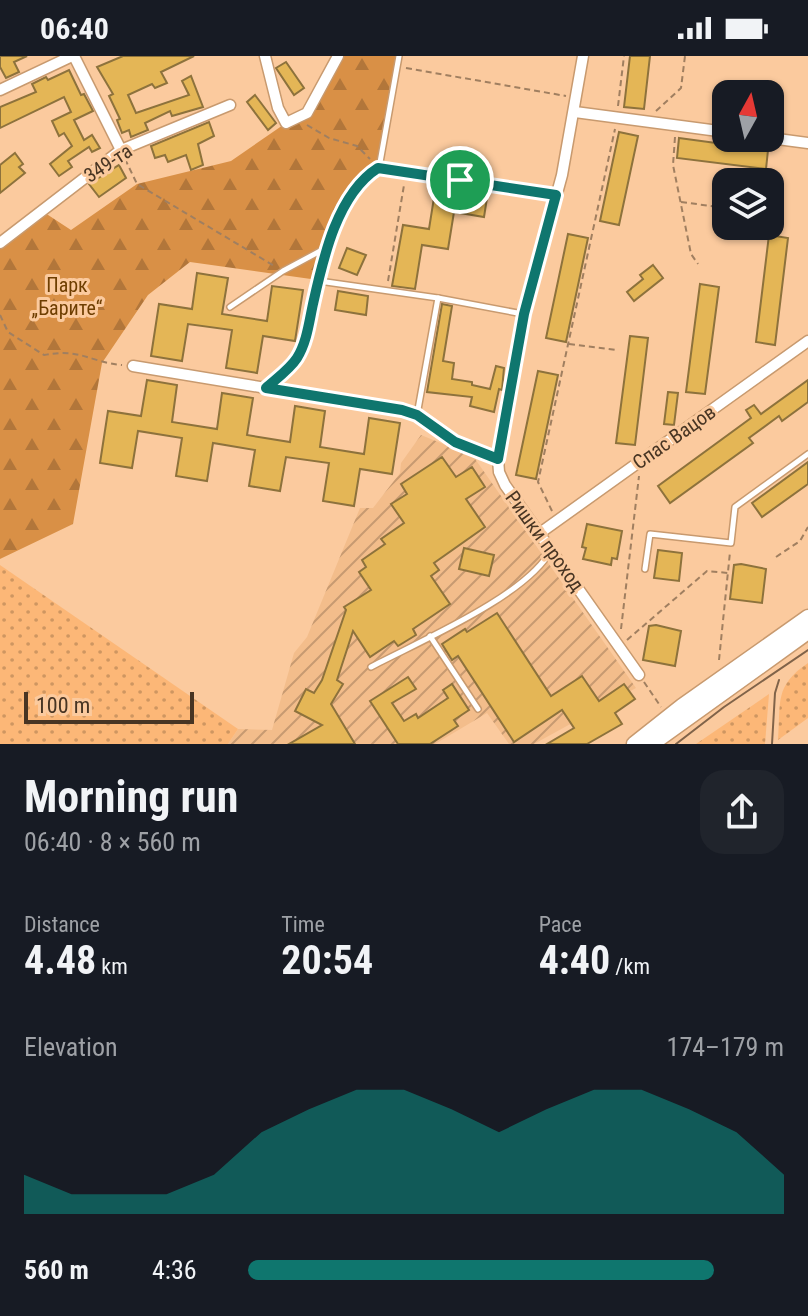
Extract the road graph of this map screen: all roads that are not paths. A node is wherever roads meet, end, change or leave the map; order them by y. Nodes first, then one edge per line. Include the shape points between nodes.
1 (73, 56) edge
2 (265, 56) edge
3 (338, 56) edge
4 (399, 56) edge
5 (583, 56) edge
6 (0, 90) edge
7 (230, 105) dead end
8 (575, 112) junction
9 (712, 130) edge
10 (784, 140) edge
11 (808, 143) edge
12 (121, 150) junction
13 (378, 168) junction
14 (556, 195) junction
15 (0, 243) edge
16 (327, 247) junction
17 (318, 280) junction
18 (438, 298) junction
19 (230, 307) dead end
20 (524, 314) junction
21 (808, 341) edge
22 (133, 366) road end
23 (266, 388) junction
24 (417, 415) junction
25 (808, 454) edge
26 (498, 459) junction
27 (540, 533) junction
28 (551, 549) junction
29 (645, 569) road end
30 (808, 617) edge
31 (808, 632) edge
32 (430, 636) junction
33 (371, 667) dead end
34 (639, 675) road end
35 (478, 709) dead end
36 (636, 744) edge
37 (652, 744) edge

1 - 6 street
1 - 12 street
2 - 3 street via 286,123 307,113
4 - 13 lane
5 - 8 street
7 - 12 street, 349-та
8 - 9 street
8 - 14 street
10 - 11 street
12 - 15 street, 349-та
13 - 14 street
13 - 16 street via 352,193
14 - 20 street
16 - 17 street
16 - 19 lane
17 - 18 lane
17 - 23 street via 297,358
18 - 20 lane
18 - 24 lane
20 - 26 street
21 - 27 street, Спас Вацов
22 - 23 street
23 - 24 street
24 - 26 street via 455,442
25 - 29 lane via 735,507 731,543 650,534
26 - 27 street, Ришки проход via 505,485
27 - 28 street, Ришки проход
28 - 32 lane via 544,564 518,584
28 - 34 street, Ришки проход
30 - 36 main road
31 - 37 main road
32 - 33 lane
32 - 35 lane

